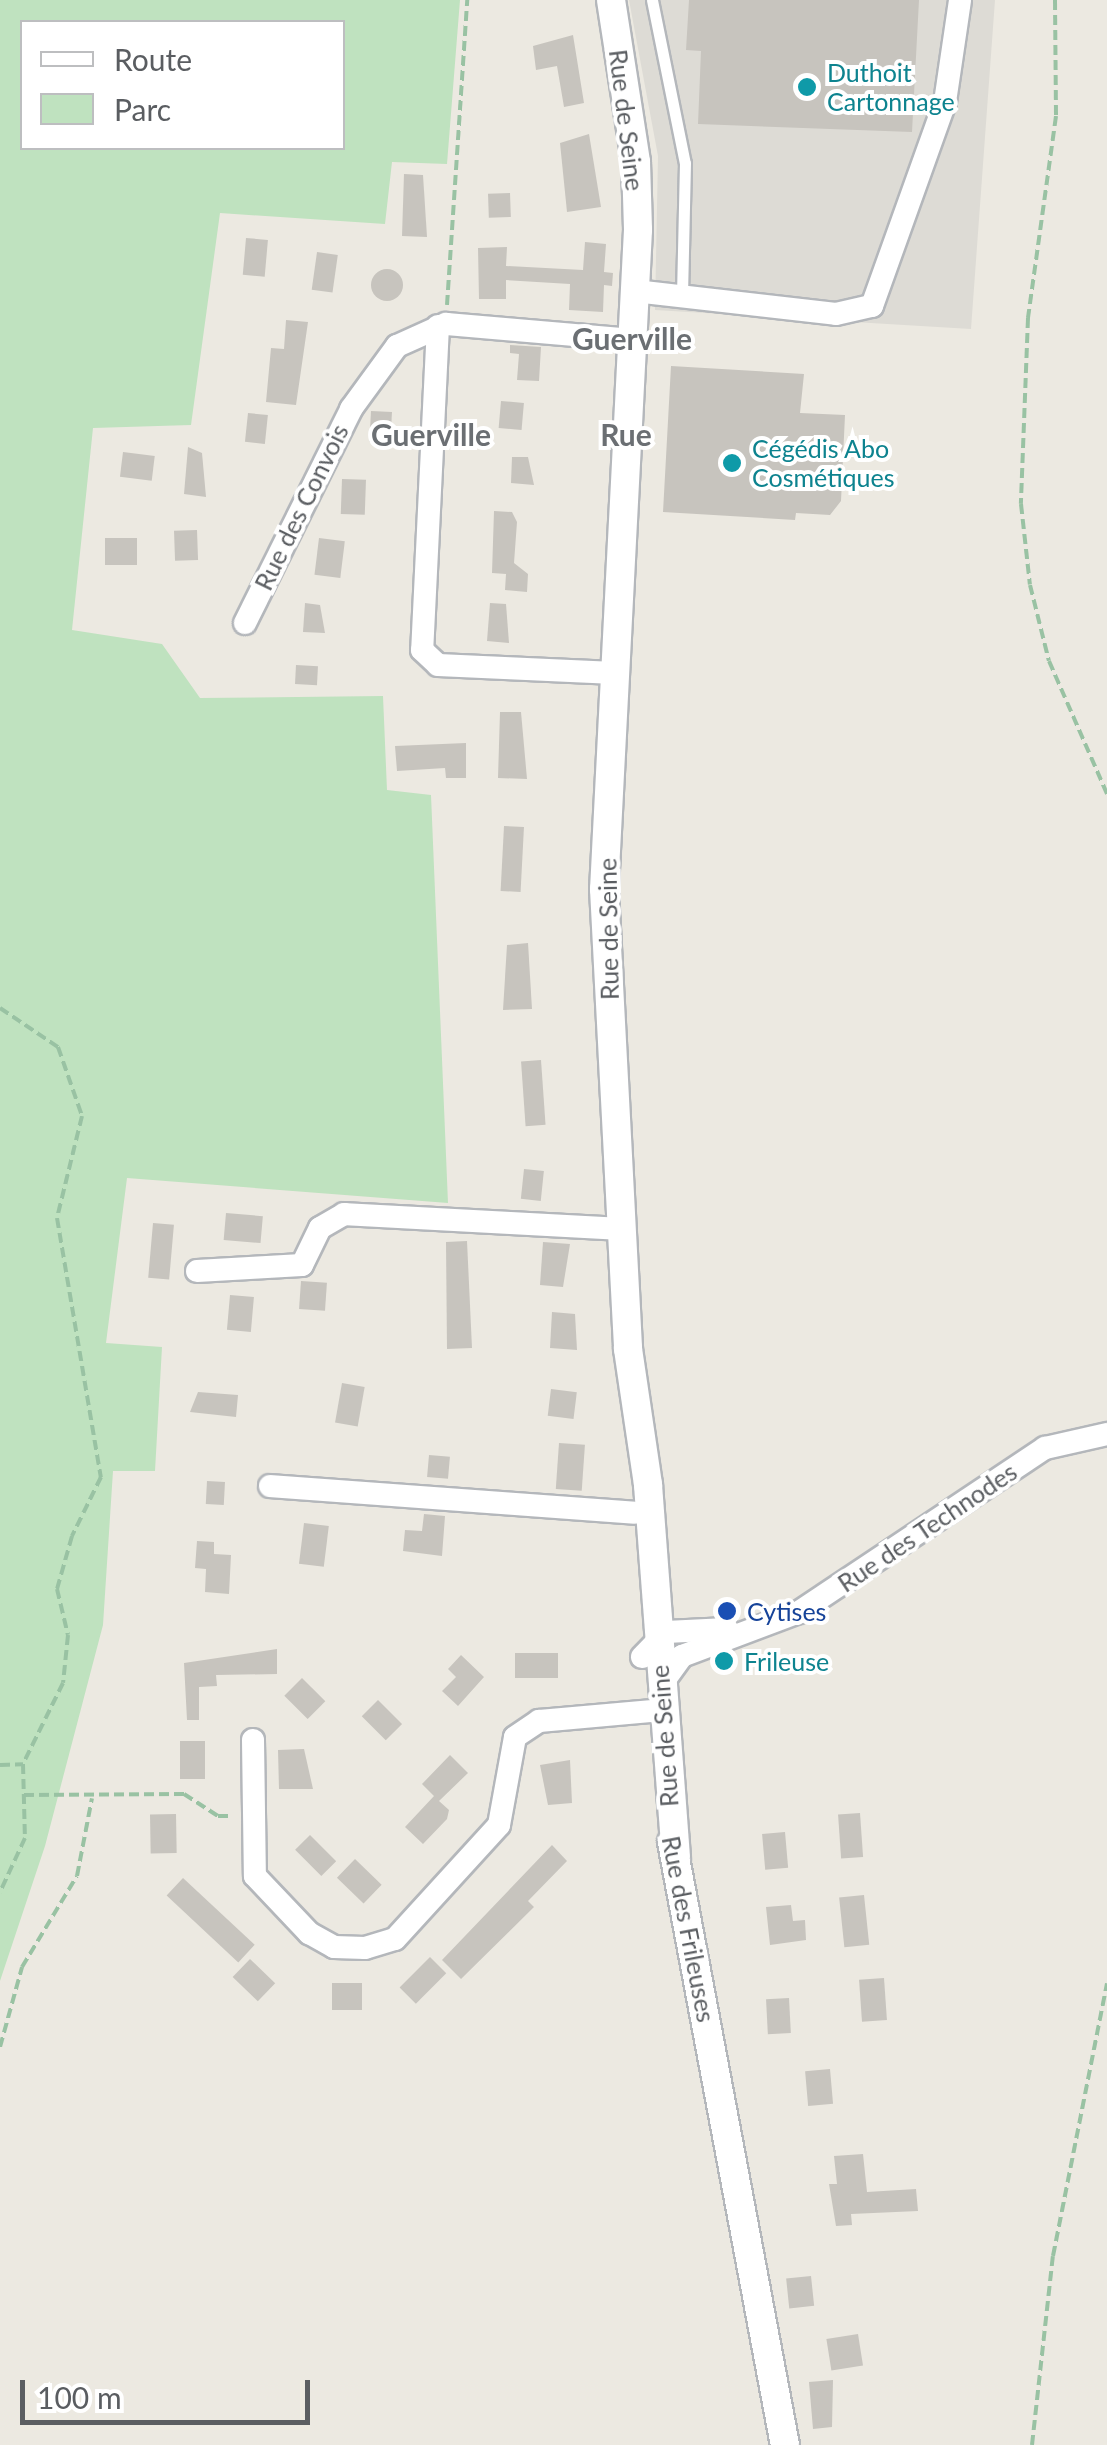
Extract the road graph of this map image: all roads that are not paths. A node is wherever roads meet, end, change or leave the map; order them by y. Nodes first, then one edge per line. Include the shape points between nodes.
1 (611, 0) edge
2 (652, 0) edge
3 (960, 0) edge
4 (635, 291) junction
5 (682, 297) junction
6 (442, 325) junction
7 (633, 340) junction
8 (244, 623) dead end
9 (615, 674) junction
10 (621, 1229) junction
11 (198, 1271) dead end
12 (628, 1349) junction
13 (1107, 1434) edge
14 (270, 1486) dead end
15 (634, 1514) junction
16 (653, 1550) junction
17 (703, 1638) junction
18 (650, 1641) junction
19 (656, 1703) junction
20 (253, 1740) dead end
21 (786, 2445) edge

1 - 4 street, Rue de Seine via 636,162
2 - 5 lane via 685,163
3 - 5 street via 944,102 872,306 836,314
4 - 5 street
4 - 7 street, Rue de Seine
6 - 7 street
6 - 8 street, Rue des Convois via 397,346 350,409
6 - 9 street via 422,650 438,665
7 - 9 street, Rue de Seine
9 - 10 street, Rue de Seine via 604,889
10 - 11 street via 344,1214 320,1228 302,1266
10 - 12 street, Rue de Seine
12 - 15 street, Rue des Frileuses
12 - 16 street, Rue de Seine
13 - 17 street, Rue des Technodes via 1046,1448 814,1603
14 - 15 street
15 - 18 street, Rue des Frileuses
16 - 17 street via 672,1608
16 - 18 street, Rue de Seine
17 - 18 street, Rue des Technodes via 674,1650
17 - 19 street via 675,1662
18 - 19 street, Rue des Frileuses
19 - 20 street via 539,1721 515,1737 499,1825 396,1939 365,1948 334,1947 270,1898 255,1876
19 - 21 street, Rue des Frileuses via 676,1857

